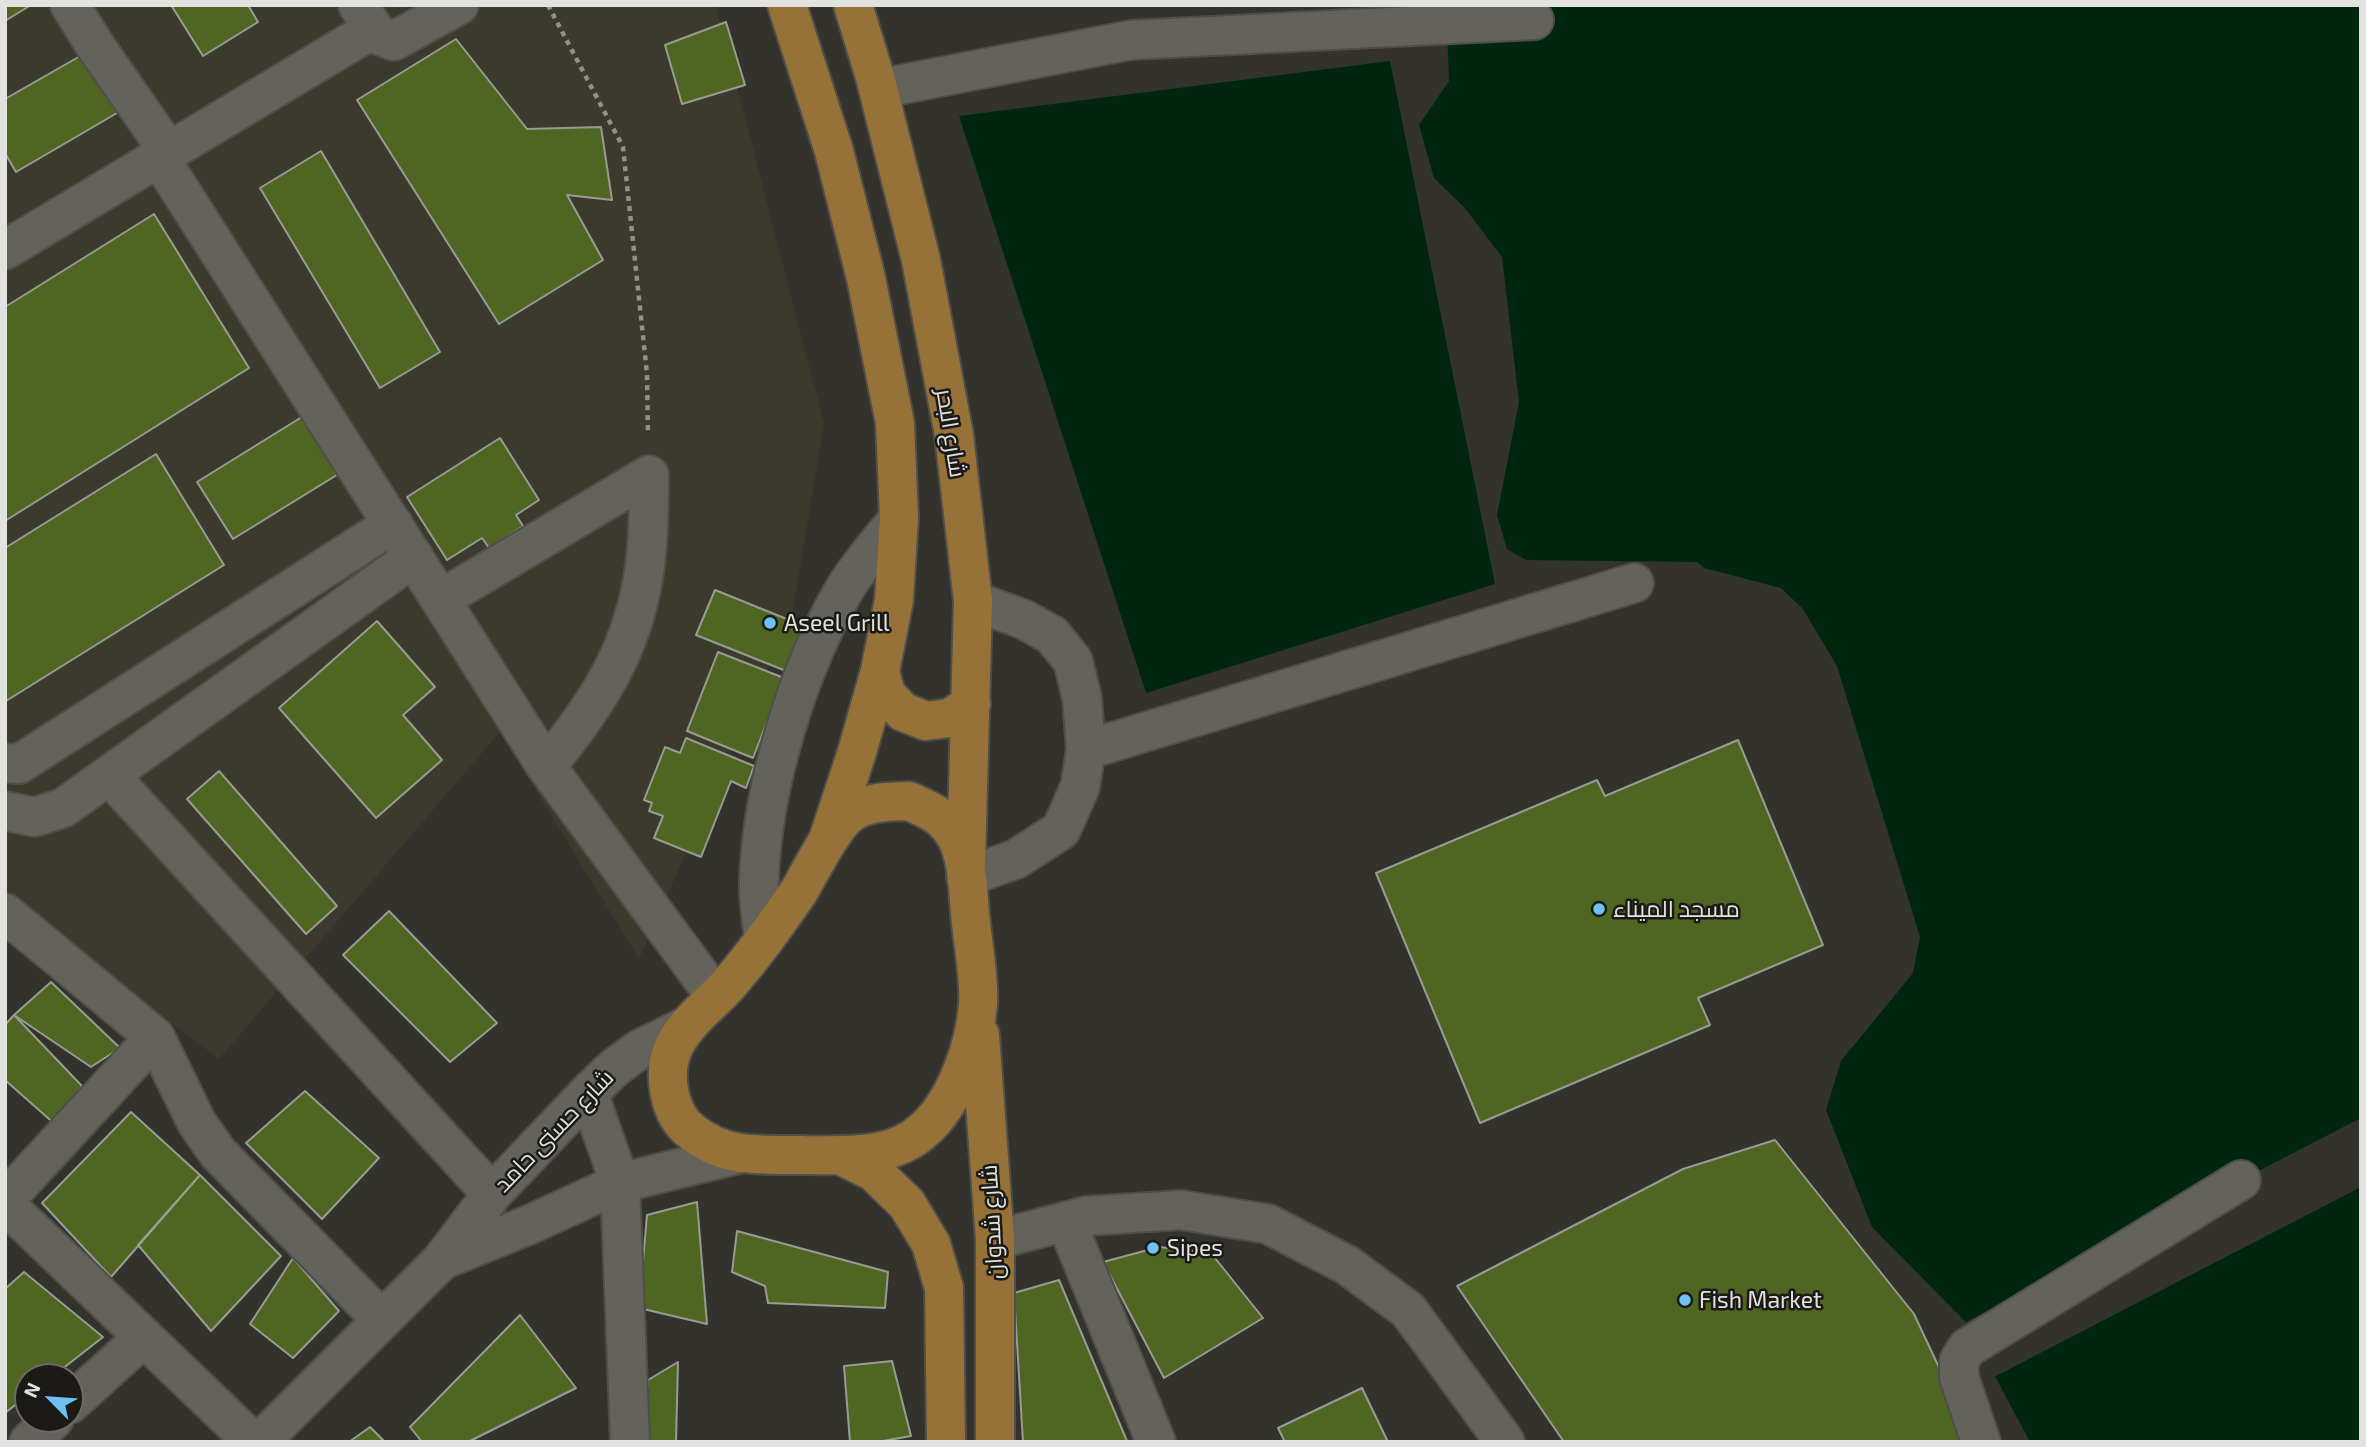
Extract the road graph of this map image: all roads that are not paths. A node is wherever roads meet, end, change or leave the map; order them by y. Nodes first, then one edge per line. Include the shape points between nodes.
1 (70, 5) edge
2 (459, 5) edge
3 (786, 5) edge
4 (853, 5) edge
5 (366, 17) edge
6 (1535, 20) dead end
7 (878, 89) junction
8 (164, 154) junction
9 (5, 250) edge
10 (899, 517) junction
11 (393, 524) junction
12 (414, 556) junction
13 (1634, 583) dead end
14 (441, 599) junction
15 (973, 601) junction
16 (880, 671) junction
17 (971, 704) junction
18 (1086, 750) junction
19 (5, 763) edge
20 (546, 766) junction
21 (109, 775) junction
22 (5, 811) edge
23 (827, 843) junction
24 (966, 874) junction
25 (5, 913) edge
26 (764, 940) junction
27 (716, 997) junction
28 (978, 1003) junction
29 (687, 1026) junction
30 (155, 1037) junction
31 (588, 1093) junction
32 (738, 1154) junction
33 (840, 1155) junction
34 (2241, 1180) dead end
35 (620, 1183) junction
36 (492, 1195) junction
37 (5, 1202) edge
38 (1066, 1221) junction
39 (996, 1240) junction
40 (442, 1260) junction
41 (381, 1319) junction
42 (144, 1337) junction
43 (84, 1391) edge
44 (622, 1437) edge
45 (253, 1442) edge
46 (260, 1442) edge
47 (946, 1442) edge
48 (995, 1442) edge
49 (1156, 1442) edge
50 (1505, 1442) edge
51 (1981, 1442) edge

1 - 8 street
2 - 5 street via 394,41 379,35
3 - 10 main road via 834,151 866,278 895,423
4 - 7 main road, شارع البحر
5 - 8 street
6 - 7 street via 1132,40
7 - 15 main road, شارع البحر via 921,260 951,421
8 - 9 street
8 - 11 street
10 - 16 main road via 894,600
10 - 26 street via 845,589 806,670 789,722 764,832 759,883
11 - 12 street
11 - 19 street via 19,764
12 - 14 street
12 - 21 street
13 - 18 street
14 - 20 street
14 - 20 street via 649,475 647,546 625,646 607,685
15 - 17 main road, شارع البحر
15 - 18 street via 1052,635 1073,661 1082,698
16 - 17 main road via 886,694 904,712 926,721 950,718
16 - 23 main road
17 - 24 main road, شارع البحر
18 - 24 street via 1080,787 1061,831 1016,859
20 - 27 street
21 - 22 street via 63,808 36,817
21 - 36 street
23 - 24 main road via 848,815 877,802 909,802 938,814 956,838
23 - 26 main road
24 - 28 main road, شارع شدوان
25 - 30 street
26 - 27 main road
27 - 29 main road
28 - 33 main road via 968,1051 951,1097 925,1129 880,1153
28 - 39 main road, شارع شدوان
29 - 31 street, شارع حسنى حامد via 640,1049
29 - 32 main road via 673,1050 667,1078 673,1106 688,1130 711,1146
30 - 37 street
30 - 41 street via 197,1123 218,1153
31 - 35 street
31 - 36 street, شارع حسنى حامد
32 - 33 main road
32 - 35 street, شارع حسنى حامد
33 - 47 main road via 883,1180 907,1205 931,1244 944,1288
34 - 51 street via 1967,1348 1959,1361 1959,1377
35 - 40 street, شارع حسنى حامد
35 - 44 street
36 - 40 street, شارع حسنى حامد
37 - 42 street
38 - 39 street
38 - 49 street
38 - 50 street via 1181,1210 1268,1224 1347,1265 1408,1310
39 - 48 main road, شارع شدوان
40 - 41 street, شارع حسنى حامد
41 - 46 street, شارع حسنى حامد
42 - 43 street
42 - 45 street

